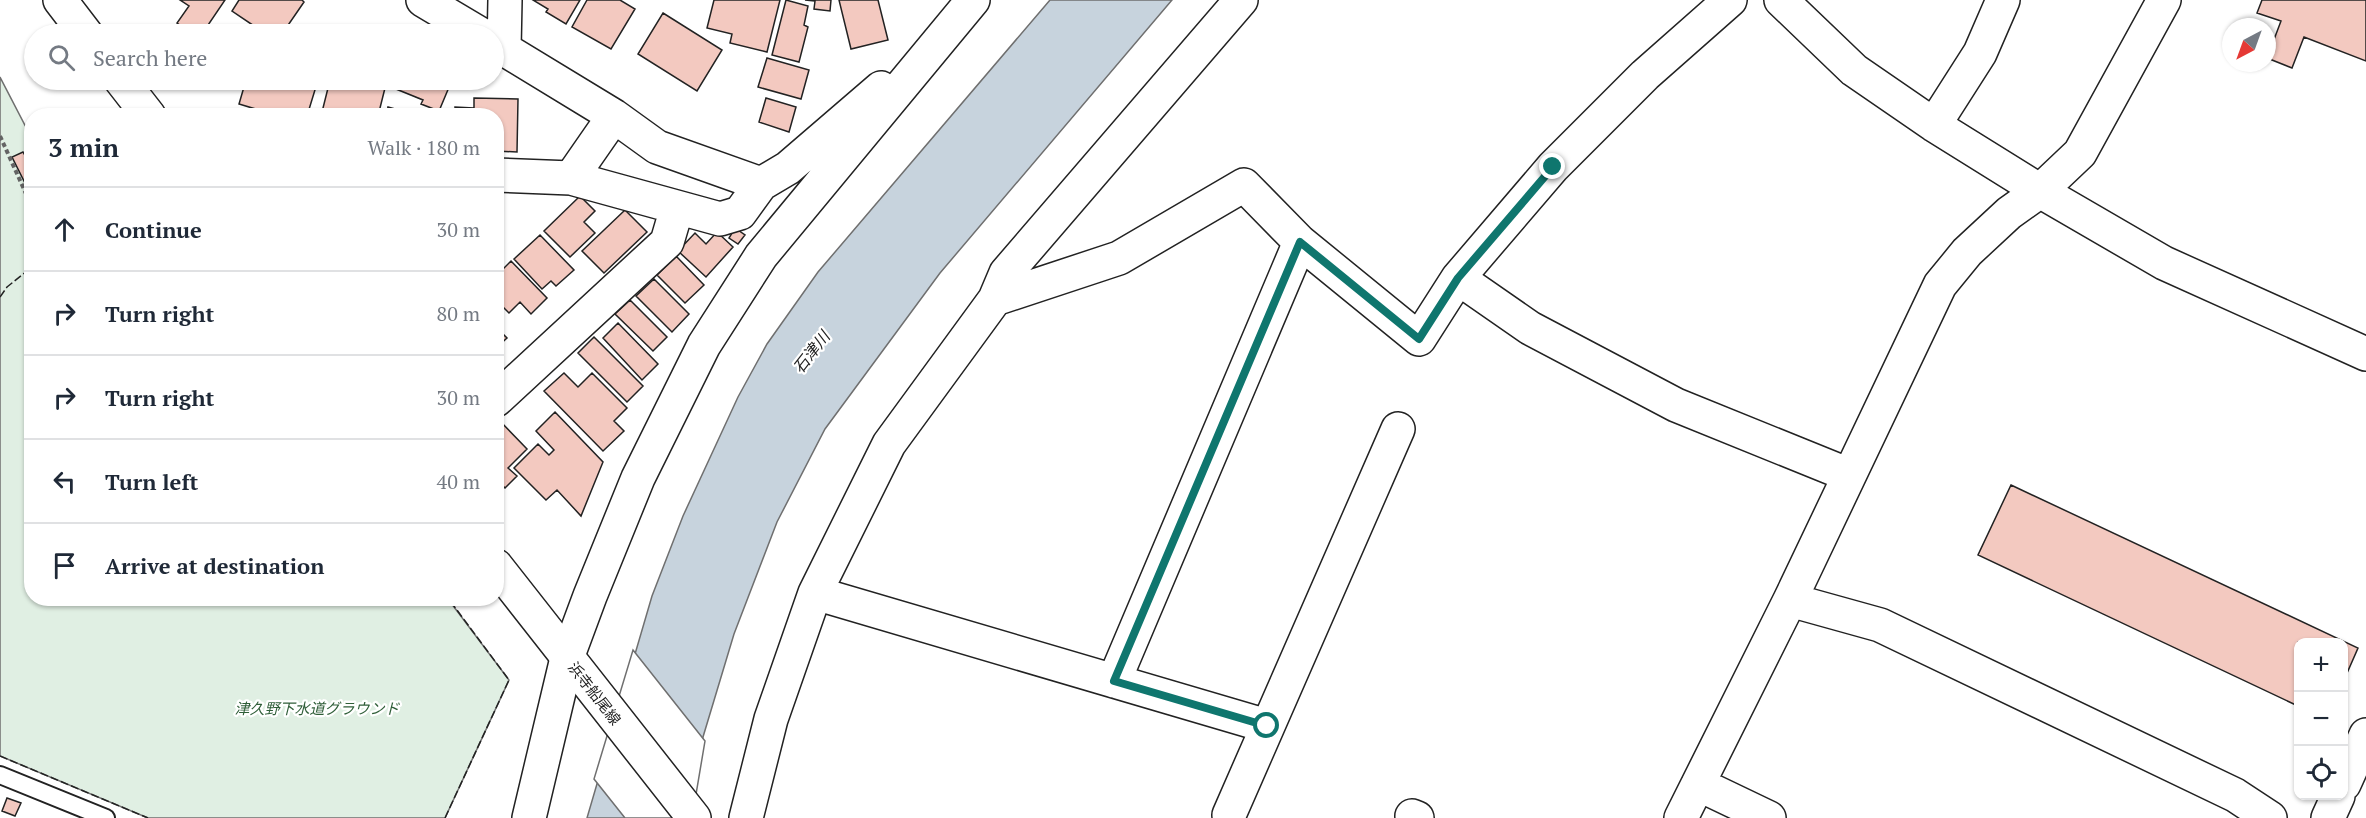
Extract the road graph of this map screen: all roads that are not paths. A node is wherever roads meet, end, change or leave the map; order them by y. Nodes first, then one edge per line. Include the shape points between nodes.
1 (60, 0) edge
2 (423, 0) edge
3 (505, 0) edge
4 (973, 0) edge
5 (1241, 0) edge
6 (1730, 0) edge
7 (1780, 0) edge
8 (2003, 0) edge
9 (2164, 0) edge
10 (78, 24) edge
11 (462, 24) edge
12 (498, 24) edge
13 (504, 49) edge
14 (926, 54) junction
15 (129, 90) edge
16 (143, 108) edge
17 (614, 116) junction
18 (1934, 125) junction
19 (504, 175) edge
20 (571, 178) junction
21 (761, 184) junction
22 (2040, 190) junction
23 (677, 208) junction
24 (1300, 242) junction
25 (1458, 278) junction
26 (996, 299) junction
27 (2366, 354) edge
28 (504, 393) edge
29 (1398, 429) dead end
30 (1849, 475) junction
31 (504, 576) edge
32 (815, 593) junction
33 (1790, 600) junction
34 (574, 667) junction
35 (1114, 681) junction
36 (1267, 726) junction
37 (2366, 735) edge
38 (2348, 773) edge
39 (0, 775) edge
40 (1698, 784) junction
41 (2336, 800) edge
42 (1229, 815) dead end
43 (106, 818) edge
44 (529, 818) edge
45 (694, 818) edge
46 (746, 818) edge
47 (1681, 818) edge
48 (1769, 818) edge
49 (2270, 818) edge
50 (2328, 818) edge

1 - 10 street
2 - 11 street
3 - 12 street
4 - 14 street
5 - 26 street via 1006,273
6 - 25 street via 1645,75 1553,167
7 - 18 street via 1854,70
8 - 18 street via 1980,53
9 - 22 street via 2080,153
13 - 17 street
14 - 21 street via 788,168
14 - 34 street via 890,103 761,256 704,345 638,478
15 - 16 street
17 - 20 street
17 - 21 street via 657,147
18 - 22 street
19 - 20 street
20 - 23 street
21 - 23 street via 740,213 720,219
22 - 27 street via 2164,263
22 - 30 street via 2008,213 1967,252 1940,285
23 - 28 street via 667,242
24 - 25 street via 1419,339
24 - 26 street via 1244,185 1119,258
24 - 35 street
25 - 30 street via 1530,328 1676,405
26 - 32 street via 889,444
29 - 36 street
30 - 33 street
31 - 34 street, 浜寺船尾線
32 - 35 street
32 - 46 street via 771,719
33 - 40 street
33 - 49 street via 1881,625 2235,795
34 - 44 street
34 - 45 street, 浜寺船尾線
35 - 36 street
36 - 42 street
37 - 38 street
39 - 43 lane
40 - 47 street
40 - 48 street
41 - 50 street

